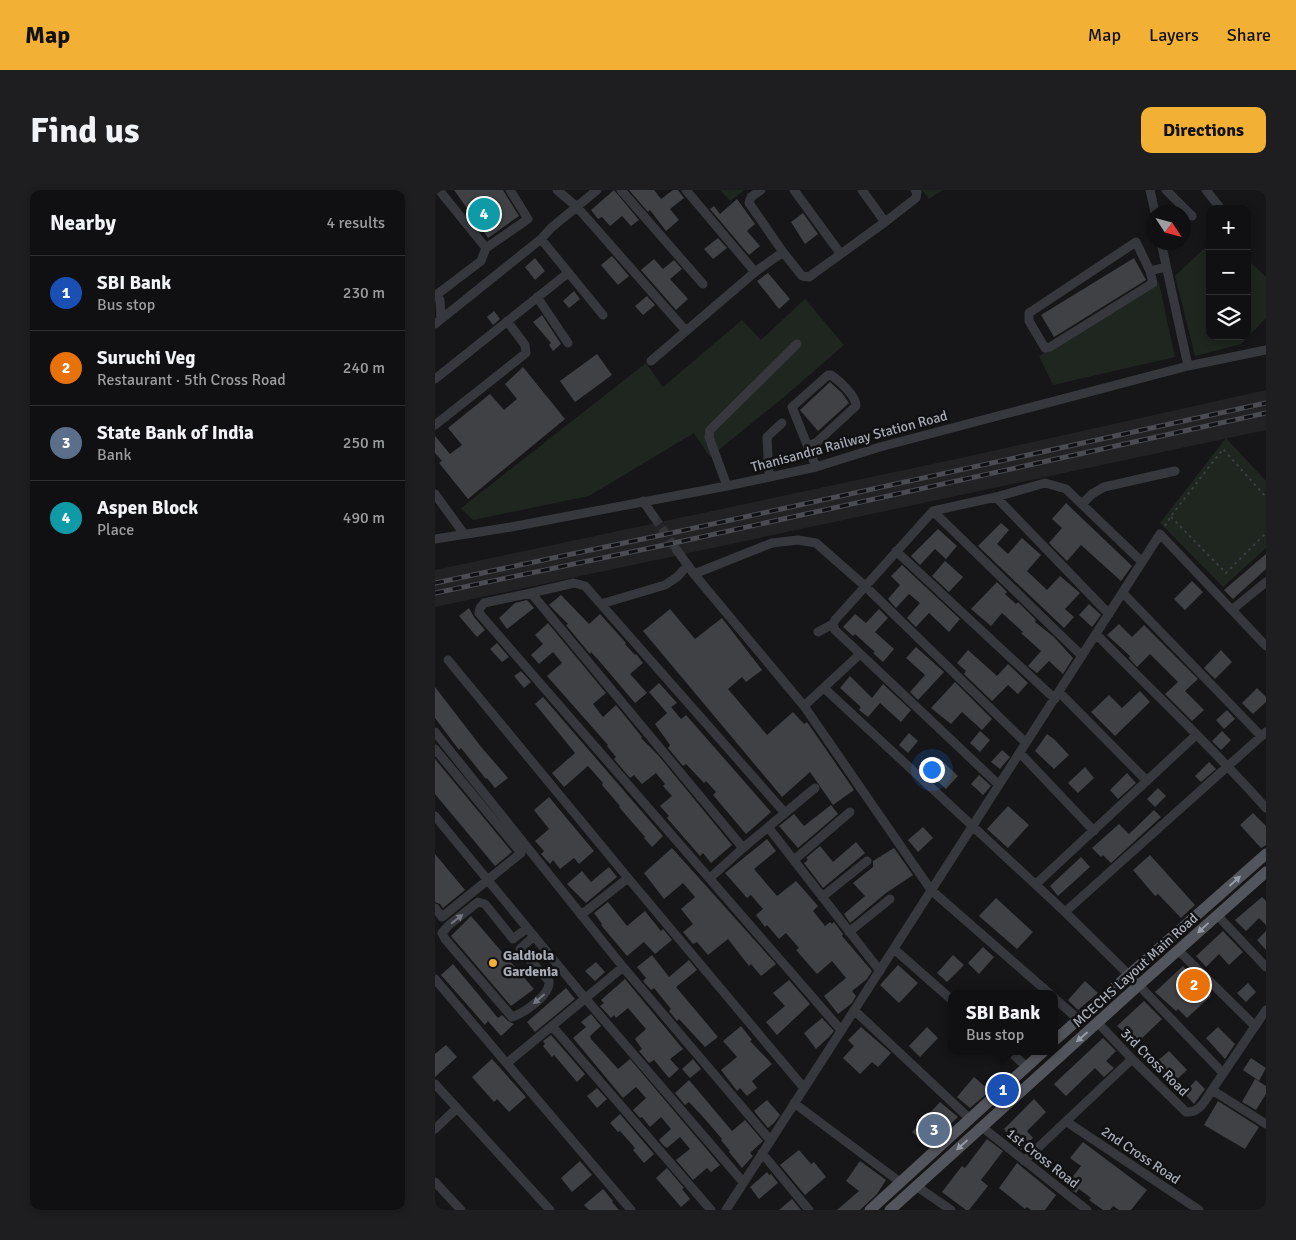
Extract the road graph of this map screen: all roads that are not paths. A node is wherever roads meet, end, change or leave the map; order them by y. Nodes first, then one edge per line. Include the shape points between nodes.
1 (439, 190) edge
2 (510, 190) edge
3 (557, 190) edge
4 (597, 190) edge
5 (621, 190) edge
6 (685, 190) edge
7 (761, 190) edge
8 (794, 190) edge
9 (862, 190) edge
10 (915, 190) edge
11 (1150, 190) edge
12 (1166, 190) edge
13 (1205, 190) edge
14 (1153, 205) edge
15 (1218, 205) edge
16 (577, 207) junction
17 (1192, 216) dead end
18 (885, 222) junction
19 (541, 239) junction
20 (485, 248) junction
21 (1163, 250) edge
22 (783, 252) junction
23 (840, 253) junction
24 (471, 262) dead end
25 (1166, 267) junction
26 (1150, 271) junction
27 (568, 272) junction
28 (755, 272) junction
29 (703, 284) dead end
30 (437, 294) edge
31 (537, 297) junction
32 (603, 315) dead end
33 (507, 321) junction
34 (438, 322) edge
35 (686, 331) junction
36 (569, 343) dead end
37 (797, 344) dead end
38 (1266, 350) edge
39 (651, 361) dead end
40 (1188, 366) junction
41 (435, 379) edge
42 (782, 422) dead end
43 (435, 425) edge
44 (808, 446) junction
45 (816, 467) junction
46 (1175, 472) dead end
47 (769, 477) junction
48 (727, 486) junction
49 (435, 494) edge
50 (996, 497) junction
51 (643, 501) junction
52 (1082, 504) junction
53 (933, 511) junction
54 (654, 517) tunnel mouth
55 (464, 534) junction
56 (435, 539) edge
57 (676, 548) tunnel mouth
58 (896, 552) junction
59 (1142, 562) junction
60 (688, 565) junction
61 (695, 574) junction
62 (1266, 582) edge
63 (865, 586) junction
64 (531, 593) junction
65 (1123, 593) junction
66 (601, 604) junction
67 (1233, 609) junction
68 (1109, 614) junction
69 (833, 624) junction
70 (818, 632) dead end
71 (1096, 634) junction
72 (1266, 646) edge
73 (860, 654) junction
74 (1082, 656) junction
75 (448, 660) dead end
76 (824, 688) junction
77 (1057, 695) junction
78 (804, 706) junction
79 (435, 732) edge
80 (1264, 734) edge
81 (1196, 735) junction
82 (1026, 743) junction
83 (435, 749) edge
84 (1020, 753) junction
85 (1228, 765) junction
86 (1147, 781) junction
87 (999, 785) junction
88 (815, 788) dead end
89 (1266, 808) edge
90 (850, 812) dead end
91 (785, 813) junction
92 (435, 816) edge
93 (973, 826) junction
94 (768, 827) junction
95 (1094, 831) junction
96 (743, 848) junction
97 (1266, 854) edge
98 (794, 860) junction
99 (867, 861) dead end
100 (628, 878) junction
101 (710, 878) junction
102 (1264, 878) edge
103 (490, 883) junction
104 (1036, 884) junction
105 (931, 890) junction
106 (822, 897) junction
107 (890, 898) dead end
108 (435, 908) edge
109 (1065, 912) junction
110 (581, 915) junction
111 (1217, 915) junction
112 (527, 928) junction
113 (849, 932) junction
114 (534, 936) junction
115 (894, 948) junction
116 (1179, 951) junction
117 (623, 967) junction
118 (1266, 967) edge
119 (880, 970) junction
120 (1129, 975) junction
121 (435, 979) edge
122 (1139, 985) junction
123 (1045, 990) edge
124 (948, 996) edge
125 (585, 998) junction
126 (1058, 1002) edge
127 (854, 1010) junction
128 (1266, 1010) edge
129 (1078, 1019) junction
130 (1098, 1023) junction
131 (552, 1026) junction
132 (1255, 1026) junction
133 (841, 1030) junction
134 (1058, 1037) edge
135 (1014, 1055) edge
136 (1040, 1055) edge
137 (1132, 1059) junction
138 (507, 1063) junction
139 (1027, 1067) junction
140 (1223, 1073) junction
141 (435, 1084) edge
142 (804, 1088) junction
143 (1212, 1090) junction
144 (794, 1103) junction
145 (457, 1108) junction
146 (970, 1120) junction
147 (1067, 1122) junction
148 (1266, 1124) edge
149 (982, 1127) junction
150 (435, 1129) edge
151 (770, 1140) junction
152 (762, 1153) junction
153 (1024, 1161) junction
154 (435, 1182) edge
155 (743, 1182) junction
156 (900, 1182) junction
157 (916, 1186) junction
158 (461, 1210) edge
159 (550, 1210) edge
160 (631, 1210) edge
161 (711, 1210) edge
162 (726, 1210) edge
163 (809, 1210) edge
164 (870, 1210) edge
165 (890, 1210) edge
166 (951, 1210) edge
167 (1087, 1210) edge
168 (1199, 1210) edge

1 - 20 street
2 - 20 street via 528,219
3 - 16 street
4 - 16 street
5 - 29 street
6 - 28 street
7 - 22 street via 751,197 749,203
8 - 23 street
9 - 18 street
10 - 18 street via 916,198
11 - 14 street
12 - 17 street
13 - 15 street
16 - 19 street
16 - 35 street
18 - 23 street
19 - 27 street
19 - 34 street
20 - 30 street via 481,261
21 - 25 street
22 - 23 street via 802,276 809,276
22 - 28 street
24 - 30 street via 439,285
25 - 26 street
25 - 40 street
26 - 26 street via 1153,283 1051,347 1045,348 1029,321 1029,313 1136,242
27 - 31 street
27 - 32 street
28 - 35 street
30 - 34 street via 441,300
31 - 33 street
31 - 36 street
33 - 41 street
33 - 43 street via 525,344 526,353
35 - 39 street
37 - 48 street via 710,430 709,437
38 - 40 street, Thanisandra Railway Station Road
40 - 45 street, Thanisandra Railway Station Road via 880,447
42 - 47 street via 767,437
44 - 44 street via 792,407 831,375 853,396 856,406 817,442
44 - 45 street
45 - 47 street, Thanisandra Railway Station Road
46 - 52 street via 1104,487
47 - 48 street, Thanisandra Railway Station Road
48 - 51 street, Thanisandra Railway Station Road
49 - 55 street
50 - 52 street via 1045,483 1066,489
50 - 53 street
50 - 68 street
51 - 54 street
51 - 55 street, Thanisandra Railway Station Road
52 - 59 street
53 - 58 street
53 - 74 street
55 - 56 street, Thanisandra Railway Station Road
57 - 60 street
58 - 63 street
58 - 77 street
59 - 65 street
59 - 67 street via 1160,534
60 - 61 street
60 - 66 street via 665,585
61 - 63 street via 772,544 798,540 816,542
61 - 78 street
62 - 67 street
63 - 69 street
63 - 82 street
64 - 66 street via 574,583 585,586
64 - 96 street
64 - 101 street via 484,603 479,613
65 - 68 street
65 - 80 street
66 - 91 street
67 - 72 street
68 - 71 street
69 - 70 street
69 - 73 street via 835,630
71 - 74 street
71 - 81 street
73 - 76 street
73 - 87 street
74 - 77 street
75 - 100 street
76 - 78 street
76 - 93 street
77 - 82 street
77 - 86 street
78 - 105 street
79 - 110 street
80 - 85 street
81 - 85 street
81 - 86 street
82 - 84 street
83 - 103 street via 521,853
84 - 87 street
84 - 95 street
85 - 89 street
85 - 109 street
86 - 95 street
87 - 93 street
88 - 91 street
90 - 98 street
91 - 94 street
92 - 103 street
93 - 104 street
93 - 105 street
94 - 96 street
94 - 98 street
95 - 104 street
96 - 101 street
120 -> 97 main road, MCECHS Layout Main Road
98 - 106 street
99 - 106 street
100 - 110 street
100 - 142 street
101 - 133 street
102 - 111 main road, MCECHS Layout Main Road
103 - 108 street via 443,917
103 - 112 street
104 - 109 street
105 - 115 street
105 - 123 street
106 - 113 street
107 - 113 street
109 - 120 street
110 - 117 street
111 -> 116 main road, MCECHS Layout Main Road
111 - 118 street
112 - 114 street
114 -> 112 street via 520,948 549,981 548,991 512,1017 442,933 481,902 513,938
113 - 119 street
114 - 125 street
115 - 119 street
115 - 124 street
116 - 122 main road, MCECHS Layout Main Road
116 - 132 street
117 - 125 street
117 - 151 street
119 - 127 street
120 - 122 street
120 - 129 main road, MCECHS Layout Main Road
121 - 138 street
122 - 130 main road, MCECHS Layout Main Road
122 - 140 street
125 - 131 street
125 - 155 street
126 - 129 street
127 - 133 street
127 - 146 street
128 - 132 street
129 - 134 main road, MCECHS Layout Main Road
130 - 137 street, 3rd Cross Road
130 -> 149 main road, MCECHS Layout Main Road
131 - 138 street
131 - 161 street
132 - 140 street
133 - 142 street
135 - 139 street
136 - 139 main road
137 - 143 street, 3rd Cross Road via 1187,1112 1199,1109
137 - 147 street
138 - 160 street
139 - 146 main road
140 - 143 street
141 - 145 street
142 - 144 street
143 - 148 street, 3rd Cross Road
144 - 151 street
144 - 156 street
145 - 150 street
145 - 159 street
146 - 156 main road
147 - 153 street
147 - 168 street, 2nd Cross Road
149 - 153 street, 1st Cross Road
149 -> 157 main road, MCECHS Layout Main Road
151 - 152 street
152 - 155 street
152 - 163 street
153 - 167 street, 1st Cross Road
154 - 158 street
155 - 162 street
156 - 164 main road
157 - 165 main road, MCECHS Layout Main Road
157 - 166 street

